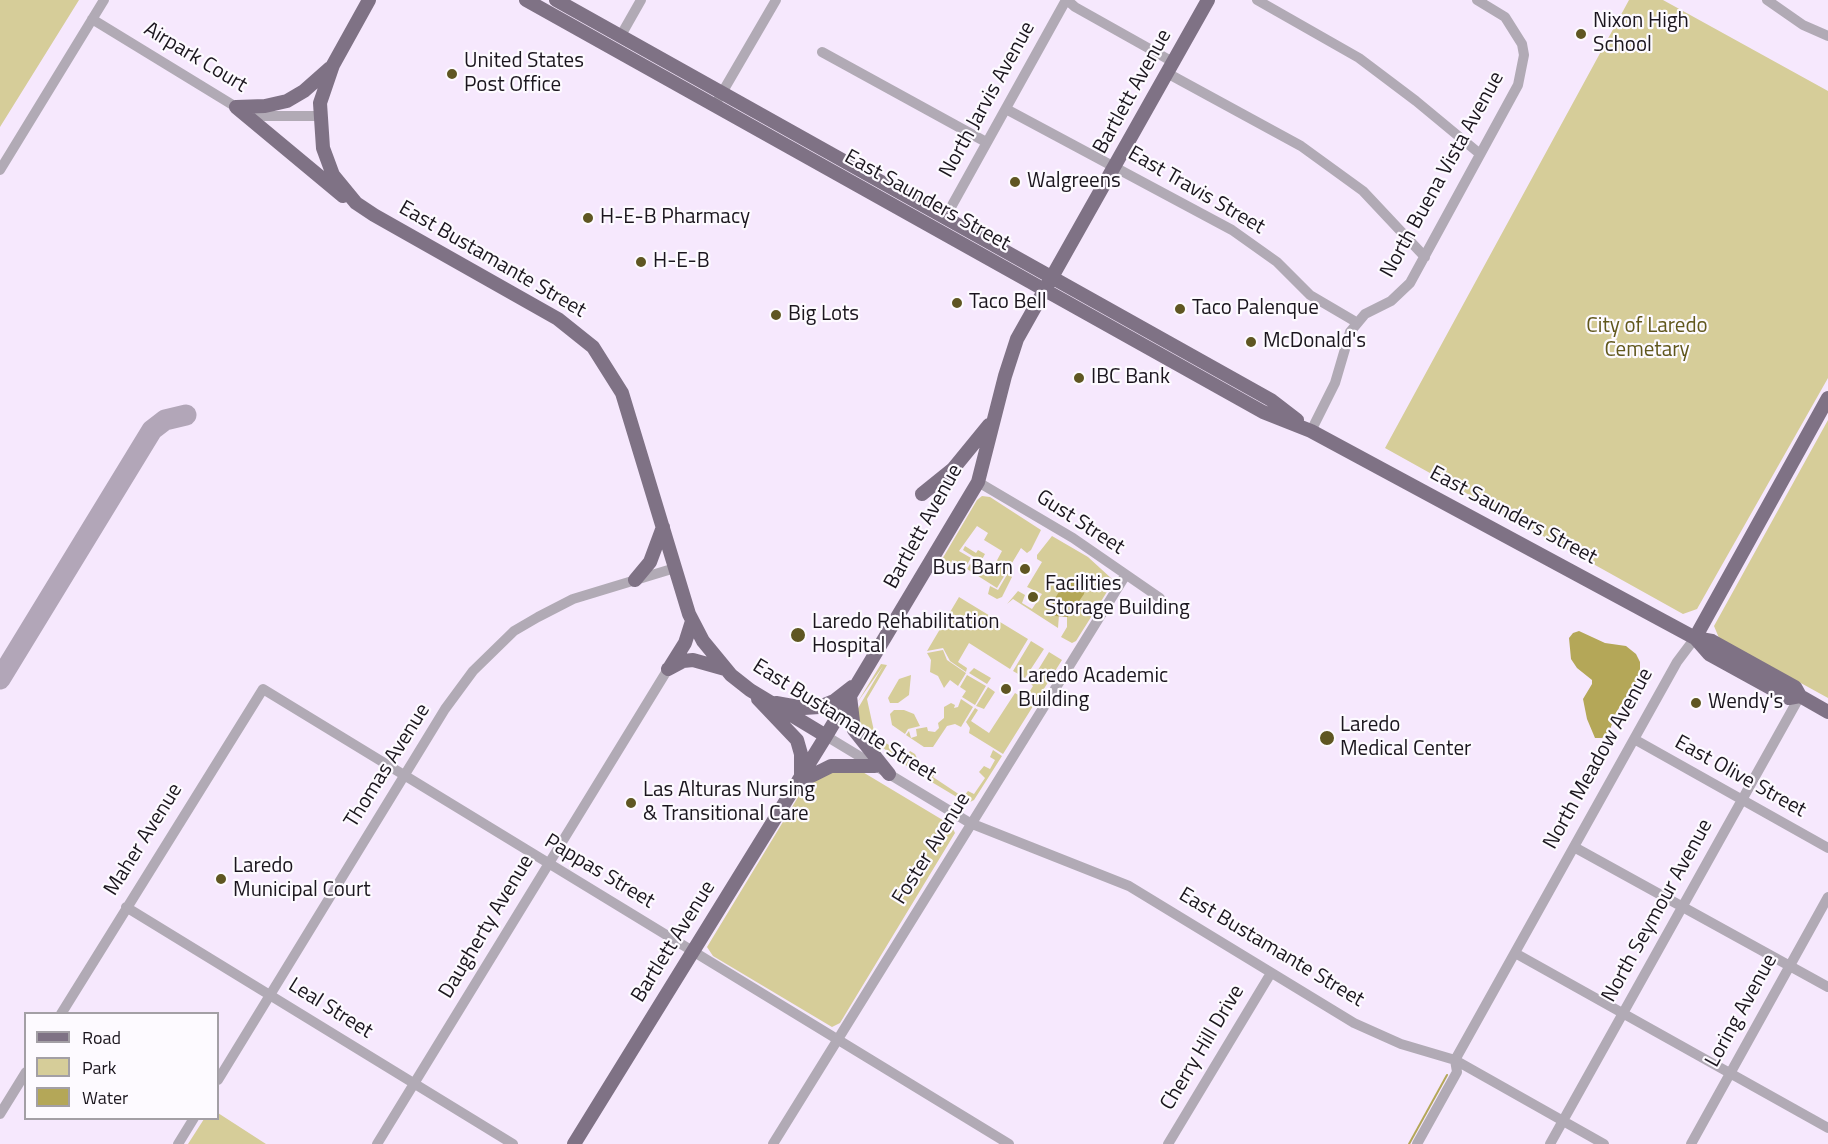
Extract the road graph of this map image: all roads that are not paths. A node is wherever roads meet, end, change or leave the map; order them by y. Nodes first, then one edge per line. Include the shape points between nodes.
1 (104, 0) edge
2 (369, 0) edge
3 (526, 0) edge
4 (556, 0) edge
5 (640, 0) edge
6 (776, 0) edge
7 (1066, 0) edge
8 (1208, 0) edge
9 (1257, 0) edge
10 (1477, 0) edge
11 (1767, 0) edge
12 (541, 9) junction
13 (92, 19) junction
14 (1828, 36) edge
15 (621, 37) junction
16 (643, 49) junction
17 (822, 52) dead end
18 (333, 65) junction
19 (1170, 67) junction
20 (722, 93) junction
21 (715, 107) junction
22 (236, 108) junction
23 (1006, 109) junction
24 (319, 116) junction
25 (986, 142) junction
26 (1480, 154) junction
27 (1116, 166) junction
28 (826, 169) junction
29 (0, 170) edge
30 (877, 181) junction
31 (356, 203) junction
32 (945, 218) junction
33 (1425, 257) junction
34 (1052, 278) junction
35 (1045, 291) junction
36 (1356, 322) junction
37 (1828, 398) edge
38 (994, 419) junction
39 (1311, 430) junction
40 (978, 482) junction
41 (922, 494) dead end
42 (663, 527) junction
43 (675, 568) junction
44 (1125, 576) junction
45 (635, 580) junction
46 (1160, 598) dead end
47 (692, 621) junction
48 (1695, 638) junction
49 (668, 669) junction
50 (727, 670) junction
51 (859, 682) junction
52 (262, 689) joint
53 (750, 690) junction
54 (850, 696) junction
55 (1800, 696) junction
56 (768, 702) junction
57 (1828, 712) edge
58 (826, 736) junction
59 (1634, 739) junction
60 (875, 766) junction
61 (888, 774) junction
62 (404, 776) junction
63 (799, 780) junction
64 (1742, 800) junction
65 (970, 823) junction
66 (1574, 847) junction
67 (1828, 848) edge
68 (549, 864) junction
69 (1828, 897) edge
70 (126, 907) junction
71 (1682, 907) junction
72 (694, 952) junction
73 (1515, 953) junction
74 (1790, 966) junction
75 (1271, 973) junction
76 (1828, 987) edge
77 (270, 995) junction
78 (62, 1012) edge
79 (1623, 1014) junction
80 (837, 1040) junction
81 (1455, 1060) junction
82 (1730, 1073) junction
83 (24, 1075) edge
84 (219, 1078) edge
85 (414, 1084) junction
86 (0, 1114) edge
87 (193, 1120) edge
88 (1563, 1121) junction
89 (1828, 1128) edge
90 (178, 1144) edge
91 (377, 1144) edge
92 (513, 1144) edge
93 (574, 1144) edge
94 (773, 1144) edge
95 (1009, 1144) edge
96 (1168, 1144) edge
97 (1418, 1144) edge
98 (1550, 1144) edge
99 (1604, 1144) edge
100 (1691, 1144) edge

1 - 13 street
2 - 18 main road, East Bustamante Street
3 - 12 main road, East Saunders Street
4 - 15 main road, East Saunders Street
5 - 15 street
6 - 20 street
7 - 19 street
7 - 23 street, North Jarvis Avenue
8 - 19 main road, Bartlett Avenue
9 - 26 street via 1388,79
10 - 26 street, North Buena Vista Avenue via 1505,17 1522,44 1522,72 1511,101
11 - 14 street via 1803,25
12 - 16 main road via 552,6 614,42
12 - 21 main road, East Saunders Street
13 - 22 street, Airpark Court
13 - 29 street
15 - 16 main road, East Saunders Street
16 - 20 main road, East Saunders Street
17 - 25 street
18 - 22 main road via 287,101
18 - 24 main road, East Bustamante Street
19 - 27 main road, Bartlett Avenue
19 - 33 street via 1301,146 1363,191
20 - 21 street
20 - 30 main road, East Saunders Street
21 - 28 main road, East Saunders Street
22 - 24 street, Airpark Court via 265,116
22 - 31 main road
23 - 25 street, North Jarvis Avenue
23 - 27 street, East Travis Street via 1099,161
24 - 31 main road, East Bustamante Street via 326,160
25 - 32 street, North Jarvis Avenue
26 - 33 street, North Buena Vista Avenue
27 - 34 main road, Bartlett Avenue
27 - 36 street, East Travis Street via 1232,230 1277,262 1310,295
28 - 30 main road via 836,167 865,182
28 - 35 main road, East Saunders Street
30 - 32 main road, East Saunders Street
31 - 42 main road, East Bustamante Street via 558,319 592,347 622,393
32 - 34 main road, East Saunders Street
33 - 36 street, North Buena Vista Avenue via 1402,292
34 - 35 main road, Bartlett Avenue
34 - 39 main road, East Saunders Street via 1271,400
35 - 38 main road, Bartlett Avenue via 1017,339
35 - 39 main road, East Saunders Street via 1263,412
36 - 39 street via 1335,383
37 - 48 main road, North Meadow Avenue
38 - 40 main road, Bartlett Avenue
38 - 41 main road via 952,469
39 - 48 main road, East Saunders Street
40 - 44 street, Gust Street via 1073,538
40 - 51 main road, Bartlett Avenue
42 - 43 main road, East Bustamante Street
42 - 45 main road via 651,562
43 - 45 street, Thomas Avenue
43 - 47 main road, East Bustamante Street
44 - 46 street, Gust Street
44 - 65 street, Foster Avenue
45 - 62 street, Thomas Avenue via 573,599 514,631 473,670
47 - 49 main road via 685,643
47 - 50 main road, East Bustamante Street
48 - 55 main road, East Saunders Street via 1709,654 1789,698
48 - 59 street, North Meadow Avenue via 1677,662
49 - 50 main road via 693,660
49 - 68 street, Daugherty Avenue
50 - 53 main road, East Bustamante Street
51 - 54 main road, Bartlett Avenue
51 - 56 main road via 819,707
52 - 62 street, Pappas Street
52 - 70 street, Maher Avenue
53 - 56 main road, East Bustamante Street
53 - 63 main road via 797,740 801,751
54 - 58 main road, Bartlett Avenue
54 - 61 main road via 854,730
55 - 57 main road, East Saunders Street
55 - 64 street, North Seymour Avenue
56 - 58 main road, East Bustamante Street
58 - 60 street, East Bustamante Street
58 - 63 main road, Bartlett Avenue
59 - 64 street, East Olive Street
59 - 66 street, North Meadow Avenue
60 - 61 street, East Bustamante Street
60 - 63 main road via 831,766
61 - 65 street, East Bustamante Street
62 - 68 street, Pappas Street
62 - 77 street, Thomas Avenue
63 - 72 main road, Bartlett Avenue
64 - 67 street, East Olive Street
64 - 71 street, North Seymour Avenue
65 - 75 street, East Bustamante Street via 1129,886
65 - 80 street, Foster Avenue
66 - 71 street
66 - 73 street, North Meadow Avenue
68 - 72 street, Pappas Street
68 - 85 street, Daugherty Avenue
69 - 74 street, Loring Avenue
70 - 77 street, Leal Street
70 - 78 street, Maher Avenue
71 - 74 street
71 - 79 street, North Seymour Avenue
72 - 80 street, Pappas Street
72 - 93 main road, Bartlett Avenue
73 - 79 street
73 - 81 street, North Meadow Avenue
74 - 76 street
74 - 82 street, Loring Avenue
75 - 81 street, East Bustamante Street via 1376,1034
75 - 96 street, Cherry Hill Drive
77 - 84 street, Thomas Avenue
77 - 85 street, Leal Street
79 - 82 street
79 - 88 street, North Seymour Avenue
80 - 94 street, Foster Avenue
80 - 95 street, Pappas Street
81 - 88 street, East Bustamante Street
81 - 97 street, North Meadow Avenue via 1457,1072
82 - 89 street
82 - 100 street, Loring Avenue
83 - 86 street
85 - 91 street, Daugherty Avenue
85 - 92 street, Leal Street
87 - 90 street
88 - 98 street, North Seymour Avenue
88 - 99 street, East Bustamante Street

